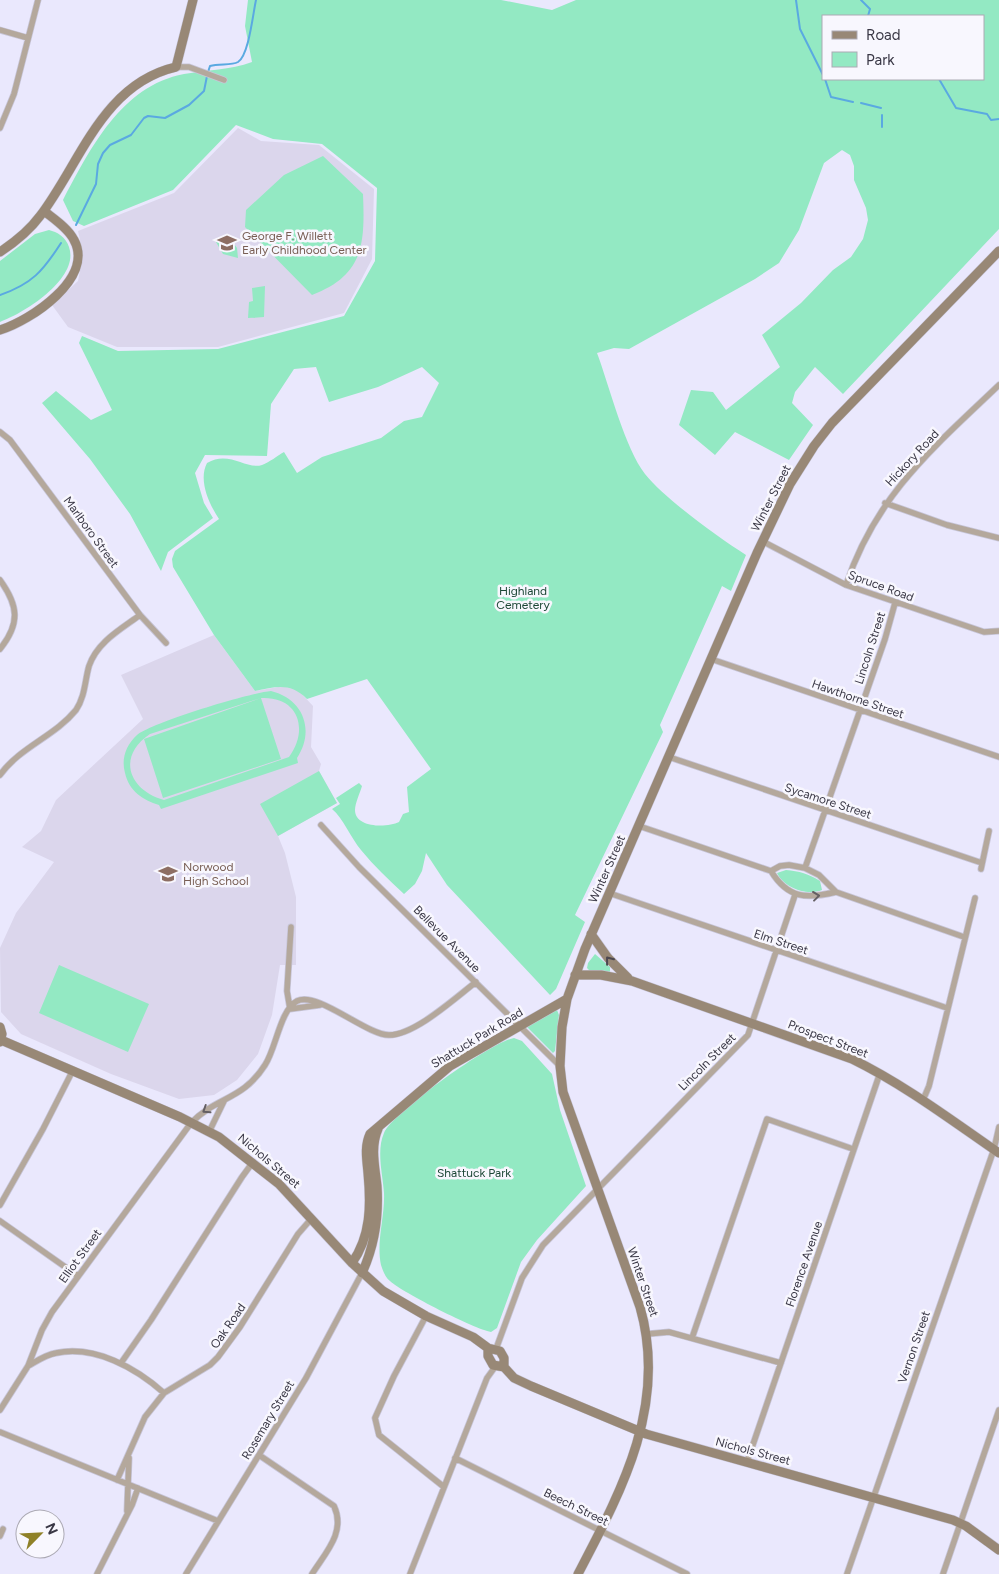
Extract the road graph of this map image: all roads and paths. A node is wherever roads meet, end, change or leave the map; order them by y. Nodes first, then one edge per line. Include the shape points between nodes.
1 (38, 0) edge
2 (193, 0) edge
3 (0, 30) edge
4 (28, 38) junction
5 (176, 67) junction
6 (221, 78) dead end
7 (0, 128) edge
8 (44, 211) junction
9 (1, 250) edge
10 (999, 251) edge
11 (0, 330) edge
12 (999, 385) edge
13 (0, 432) edge
14 (885, 503) junction
15 (999, 538) edge
16 (762, 540) junction
17 (0, 580) edge
18 (846, 584) junction
19 (895, 603) junction
20 (140, 615) junction
21 (999, 631) edge
22 (166, 643) dead end
23 (0, 649) edge
24 (711, 659) junction
25 (859, 710) junction
26 (669, 757) junction
27 (999, 757) edge
28 (0, 775) edge
29 (825, 809) junction
30 (321, 825) dead end
31 (639, 826) junction
32 (989, 831) dead end
33 (804, 868) junction
34 (771, 871) junction
35 (836, 892) junction
36 (609, 893) junction
37 (796, 895) junction
38 (975, 898) dead end
39 (291, 926) dead end
40 (591, 934) junction
41 (964, 937) junction
42 (777, 952) junction
43 (575, 975) junction
44 (632, 981) junction
45 (476, 982) junction
46 (567, 999) junction
47 (947, 1008) junction
48 (290, 1009) junction
49 (753, 1024) junction
50 (520, 1026) junction
51 (0, 1027) edge
52 (1, 1041) edge
53 (560, 1066) junction
54 (72, 1070) junction
55 (880, 1073) junction
56 (923, 1100) junction
57 (224, 1101) junction
58 (191, 1123) junction
59 (999, 1127) edge
60 (209, 1132) junction
61 (854, 1149) junction
62 (996, 1151) edge
63 (253, 1162) junction
64 (372, 1173) junction
65 (596, 1188) junction
66 (0, 1205) edge
67 (312, 1218) junction
68 (0, 1221) edge
69 (352, 1263) junction
70 (362, 1273) junction
71 (78, 1276) junction
72 (426, 1316) junction
73 (647, 1334) junction
74 (692, 1338) junction
75 (492, 1348) junction
76 (121, 1362) junction
77 (781, 1363) junction
78 (28, 1366) junction
79 (499, 1367) junction
80 (164, 1392) junction
81 (0, 1410) edge
82 (999, 1410) edge
83 (640, 1431) junction
84 (0, 1432) edge
85 (130, 1453) junction
86 (259, 1455) junction
87 (455, 1458) junction
88 (747, 1462) junction
89 (117, 1480) junction
90 (128, 1484) junction
91 (444, 1487) junction
92 (138, 1488) junction
93 (874, 1497) junction
94 (127, 1513) junction
95 (218, 1521) junction
96 (960, 1522) junction
97 (3, 1528) dead end
98 (600, 1530) junction
99 (0, 1536) edge
100 (999, 1550) edge
101 (97, 1574) edge
102 (186, 1574) edge
103 (312, 1574) edge
104 (410, 1574) edge
105 (578, 1574) edge
106 (687, 1574) edge
107 (847, 1574) edge
108 (942, 1574) edge

1 - 4 street
2 - 5 street
3 - 4 street
4 - 7 street via 11,102
5 - 6 street via 187,66
5 - 8 street via 143,81 104,117 84,143
8 - 9 street via 26,232
8 - 11 street via 75,241 78,255 75,272 67,285 34,313
10 - 16 street, Winter Street via 832,423 790,484
12 - 14 street, Hickory Road via 908,474
13 - 20 street, Marlboro Street via 10,440
14 - 15 street via 947,525
14 - 18 street, Hickory Road via 854,560
16 - 18 street, Spruce Road
16 - 24 street, Winter Street
17 - 23 street via 13,598 15,612 12,631
18 - 19 street, Spruce Road
19 - 21 street, Spruce Road via 984,632
19 - 25 street, Lincoln Street
20 - 22 street, Marlboro Street
20 - 28 street via 100,645 89,665 76,709 65,721 17,756
24 - 25 street, Hawthorne Street
24 - 26 street, Winter Street
25 - 27 street, Hawthorne Street
25 - 29 street, Lincoln Street
26 - 29 street, Sycamore Street
26 - 31 street, Winter Street
29 - 32 street, Sycamore Street via 981,866
29 - 33 street, Lincoln Street
30 - 45 street, Bellevue Avenue
31 - 34 street
31 - 36 street, Winter Street
33 - 34 street via 789,865
33 - 35 street via 819,874
34 - 37 street
37 -> 35 street via 820,896
35 - 41 street
36 - 40 street, Winter Street
36 - 42 street, Elm Street
37 - 42 street, Lincoln Street
38 - 41 street
39 - 48 street via 287,991
40 - 43 street, Winter Street
44 -> 40 street, Prospect Street via 612,963
41 - 47 street
42 - 47 street, Elm Street
42 - 49 street, Lincoln Street
43 - 44 street, Prospect Street via 601,975
43 - 46 street, Winter Street
44 - 49 street, Prospect Street
45 - 48 street via 417,1024 388,1035 375,1032 321,1005
45 - 50 street, Bellevue Avenue
46 - 50 street, Shattuck Park Road
46 - 53 street, Winter Street
47 - 56 street
48 - 57 street, Elliot Street via 270,1058 260,1073 248,1087
49 - 55 street, Prospect Street via 852,1059
49 - 65 street, Lincoln Street via 744,1040
50 - 53 street, Bellevue Avenue
50 - 64 street, Shattuck Park Road via 450,1066 381,1124 374,1145
51 - 52 street
52 - 54 street, Nichols Street
53 - 65 street, Winter Street via 568,1108
54 - 58 street, Nichols Street
54 - 66 street
55 - 56 street, Prospect Street
55 - 61 street, Florence Avenue
56 - 62 street, Prospect Street
57 -> 58 street, Elliot Street via 207,1108
57 - 60 street
58 - 60 street, Nichols Street
58 - 71 street, Elliot Street
59 - 62 street, Vernon Street
60 - 63 street, Nichols Street
61 - 74 street via 767,1119
61 - 77 street, Florence Avenue
62 - 93 street, Vernon Street
63 - 67 street, Nichols Street
63 - 76 street via 152,1320
64 - 69 street, Shattuck Park Road via 368,1230
64 - 70 street, Shattuck Park Road via 376,1230
65 - 73 street, Winter Street
65 - 75 street, Lincoln Street via 550,1236 528,1266
67 - 69 street, Nichols Street
67 - 80 street, Oak Road via 298,1234 236,1334 218,1357
68 - 71 street
69 - 70 street, Nichols Street
70 - 72 street, Nichols Street via 394,1298
70 - 86 street, Rosemary Street
71 - 78 street, Elliot Street via 42,1330
72 - 75 street, Nichols Street
72 - 91 street via 375,1418 379,1435
73 - 74 street via 669,1332
73 - 83 street, Winter Street via 649,1386
74 - 77 street
75 - 79 street via 488,1356
75 - 79 street, Nichols Street via 504,1358
76 - 78 street via 86,1353 64,1352 46,1356
76 - 80 street
77 - 88 street, Florence Avenue
78 - 81 street, Elliot Street
79 - 83 street, Nichols Street via 531,1386
79 - 87 street via 487,1378
80 - 85 street, Oak Road via 146,1417
82 - 96 street
83 - 88 street, Nichols Street
83 - 98 street, Winter Street via 627,1473
84 - 89 street
85 - 89 street, Oak Road
85 - 90 street, Oak Road
86 - 95 street, Rosemary Street
86 - 103 street via 329,1501 337,1512 337,1536
87 - 91 street
87 - 98 street, Beech Street
88 - 93 street, Nichols Street
89 - 90 street
90 - 92 street
90 - 94 street, Oak Road
91 - 104 street
92 - 94 street
92 - 95 street
93 - 96 street, Nichols Street
93 - 107 street, Vernon Street
94 - 101 street
95 - 102 street, Rosemary Street
96 - 100 street, Nichols Street
96 - 108 street
97 - 99 street
98 - 105 street, Winter Street
98 - 106 street, Beech Street

